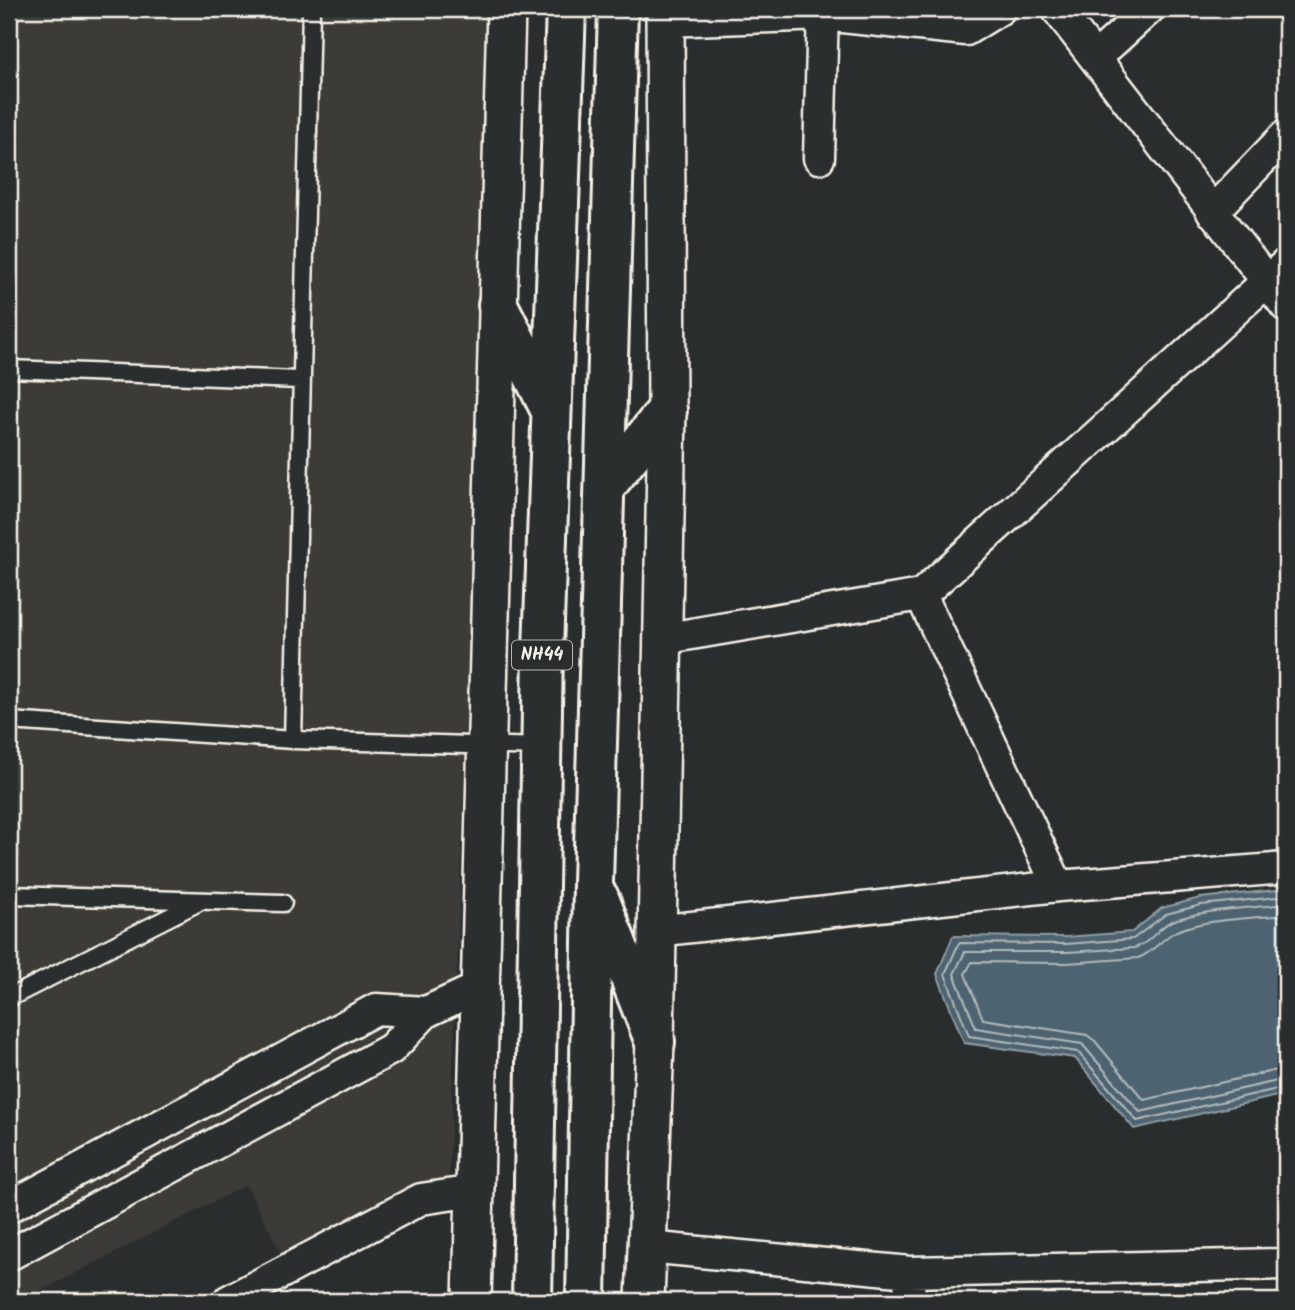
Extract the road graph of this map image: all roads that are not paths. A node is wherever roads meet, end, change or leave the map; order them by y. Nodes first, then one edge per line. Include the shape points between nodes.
1 (311, 9) edge
2 (506, 9) edge
3 (566, 9) edge
4 (618, 9) edge
5 (1000, 9) edge
6 (1057, 9) edge
7 (1149, 9) edge
8 (823, 12) edge
9 (665, 15) edge
10 (1095, 58) junction
11 (1286, 135) edge
12 (819, 158) dead end
13 (1212, 212) junction
14 (1280, 284) edge
15 (498, 305) junction
16 (9, 369) edge
17 (300, 380) junction
18 (667, 410) junction
19 (553, 414) junction
20 (605, 487) junction
21 (921, 594) junction
22 (662, 639) junction
23 (9, 721) edge
24 (293, 740) junction
25 (486, 745) junction
26 (540, 747) junction
27 (1286, 868) edge
28 (593, 883) junction
29 (1058, 886) junction
30 (9, 895) edge
31 (200, 901) junction
32 (283, 904) dead end
33 (656, 931) junction
34 (480, 987) junction
35 (9, 998) edge
36 (426, 1012) junction
37 (655, 1042) junction
38 (241, 1082) junction
39 (260, 1120) junction
40 (475, 1191) junction
41 (9, 1207) edge
42 (647, 1247) junction
43 (9, 1255) edge
44 (1286, 1264) edge
45 (910, 1287) edge
46 (228, 1301) edge
47 (472, 1301) edge
48 (531, 1301) edge
49 (586, 1301) edge
50 (645, 1301) edge

1 - 17 lane
2 - 15 street
3 - 19 highway, NH44
4 - 20 highway, NH44
5 - 8 street via 966,30
6 - 10 street
7 - 10 street
8 - 9 street
8 - 12 street
9 - 18 street
10 - 13 street
11 - 13 street
13 - 14 street
14 - 21 street
15 - 19 highway
15 - 25 street
16 - 17 lane
17 - 24 lane
18 - 20 highway
18 - 22 street
19 - 26 highway, NH44
20 - 28 highway, NH44
21 - 22 street
21 - 29 street
22 - 33 street
23 - 24 lane
24 - 25 lane
25 - 26 lane
25 - 34 street
26 - 48 highway, NH44
27 - 29 street
28 - 37 highway
28 - 49 highway, NH44
29 - 33 street
30 - 31 lane
31 - 32 lane
31 - 35 lane
33 - 37 street
34 - 36 street
34 - 40 street
36 - 38 street via 376,1009
36 - 39 street via 391,1049
37 - 42 street
38 - 39 street
38 - 41 street
39 - 43 street
40 - 46 street via 421,1199
40 - 47 street
42 - 45 street
42 - 50 street
44 - 45 street

